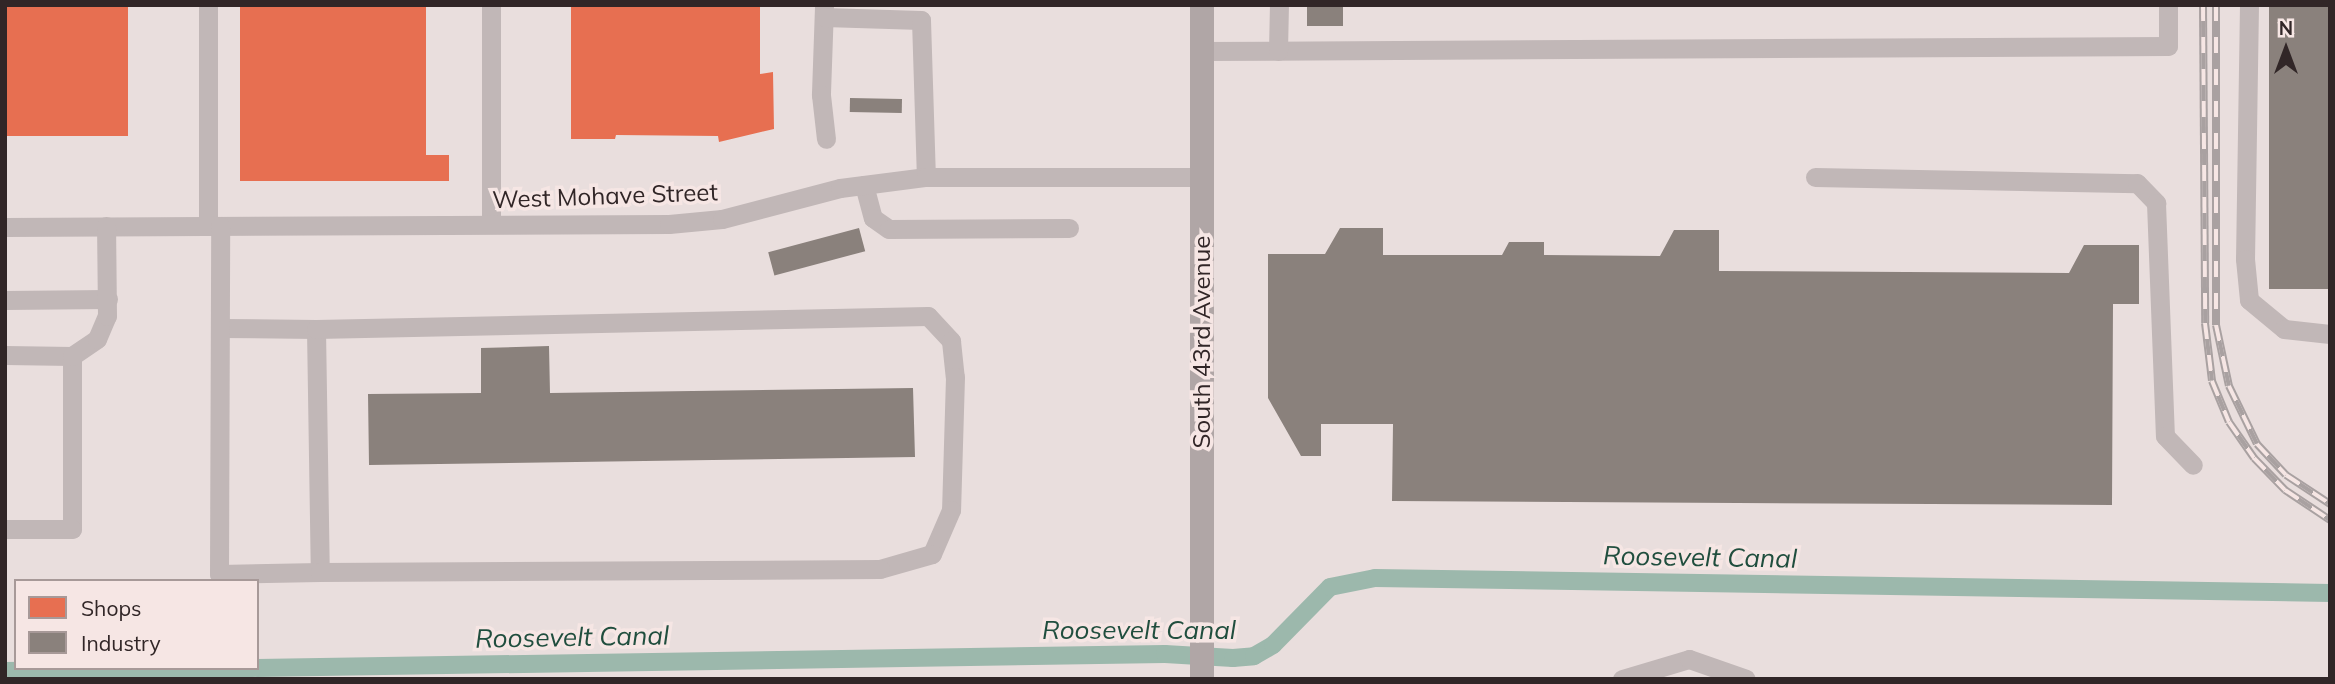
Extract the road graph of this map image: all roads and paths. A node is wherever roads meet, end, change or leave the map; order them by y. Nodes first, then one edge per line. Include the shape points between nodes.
1 (208, 5) edge
2 (491, 5) edge
3 (1202, 5) edge
4 (1279, 5) edge
5 (2168, 5) edge
6 (2249, 5) edge
7 (824, 11) edge
8 (1202, 51) junction
9 (1278, 51) junction
10 (826, 139) dead end
11 (926, 177) junction
12 (1203, 177) junction
13 (1815, 177) dead end
14 (864, 185) junction
15 (491, 224) junction
16 (106, 226) junction
17 (214, 226) junction
18 (5, 227) edge
19 (1069, 228) dead end
20 (108, 299) junction
21 (5, 300) edge
22 (220, 328) junction
23 (316, 329) junction
24 (2330, 334) edge
25 (5, 355) edge
26 (72, 356) junction
27 (2193, 466) dead end
28 (5, 528) edge
29 (320, 572) junction
30 (1202, 679) edge
31 (1622, 679) edge
32 (1746, 679) edge

1 - 17 street
2 - 15 street
3 - 8 main road, South 43rd Avenue
4 - 9 street
5 - 9 street via 2168,46
6 - 24 street via 2245,259 2249,300 2284,328
7 - 10 street via 821,95
7 - 11 street via 921,20
8 - 9 street
8 - 12 main road, South 43rd Avenue
11 - 12 street, West Mohave Street
11 - 14 street, West Mohave Street
12 - 30 main road, South 43rd Avenue
13 - 27 street via 2137,183 2156,203 2165,436
14 - 15 street, West Mohave Street via 722,219 669,224
14 - 19 street via 873,218 890,229
15 - 17 street, West Mohave Street
16 - 17 street, West Mohave Street
16 - 18 street, West Mohave Street
16 - 20 street
17 - 22 street
20 - 21 street
20 - 26 street via 107,316 97,339
22 - 23 street
22 - 29 street via 219,574
23 - 29 street
23 - 29 street via 928,316 951,341 955,377 951,510 932,554 880,569
25 - 26 street
26 - 28 street via 72,529
31 - 32 street via 1689,659

